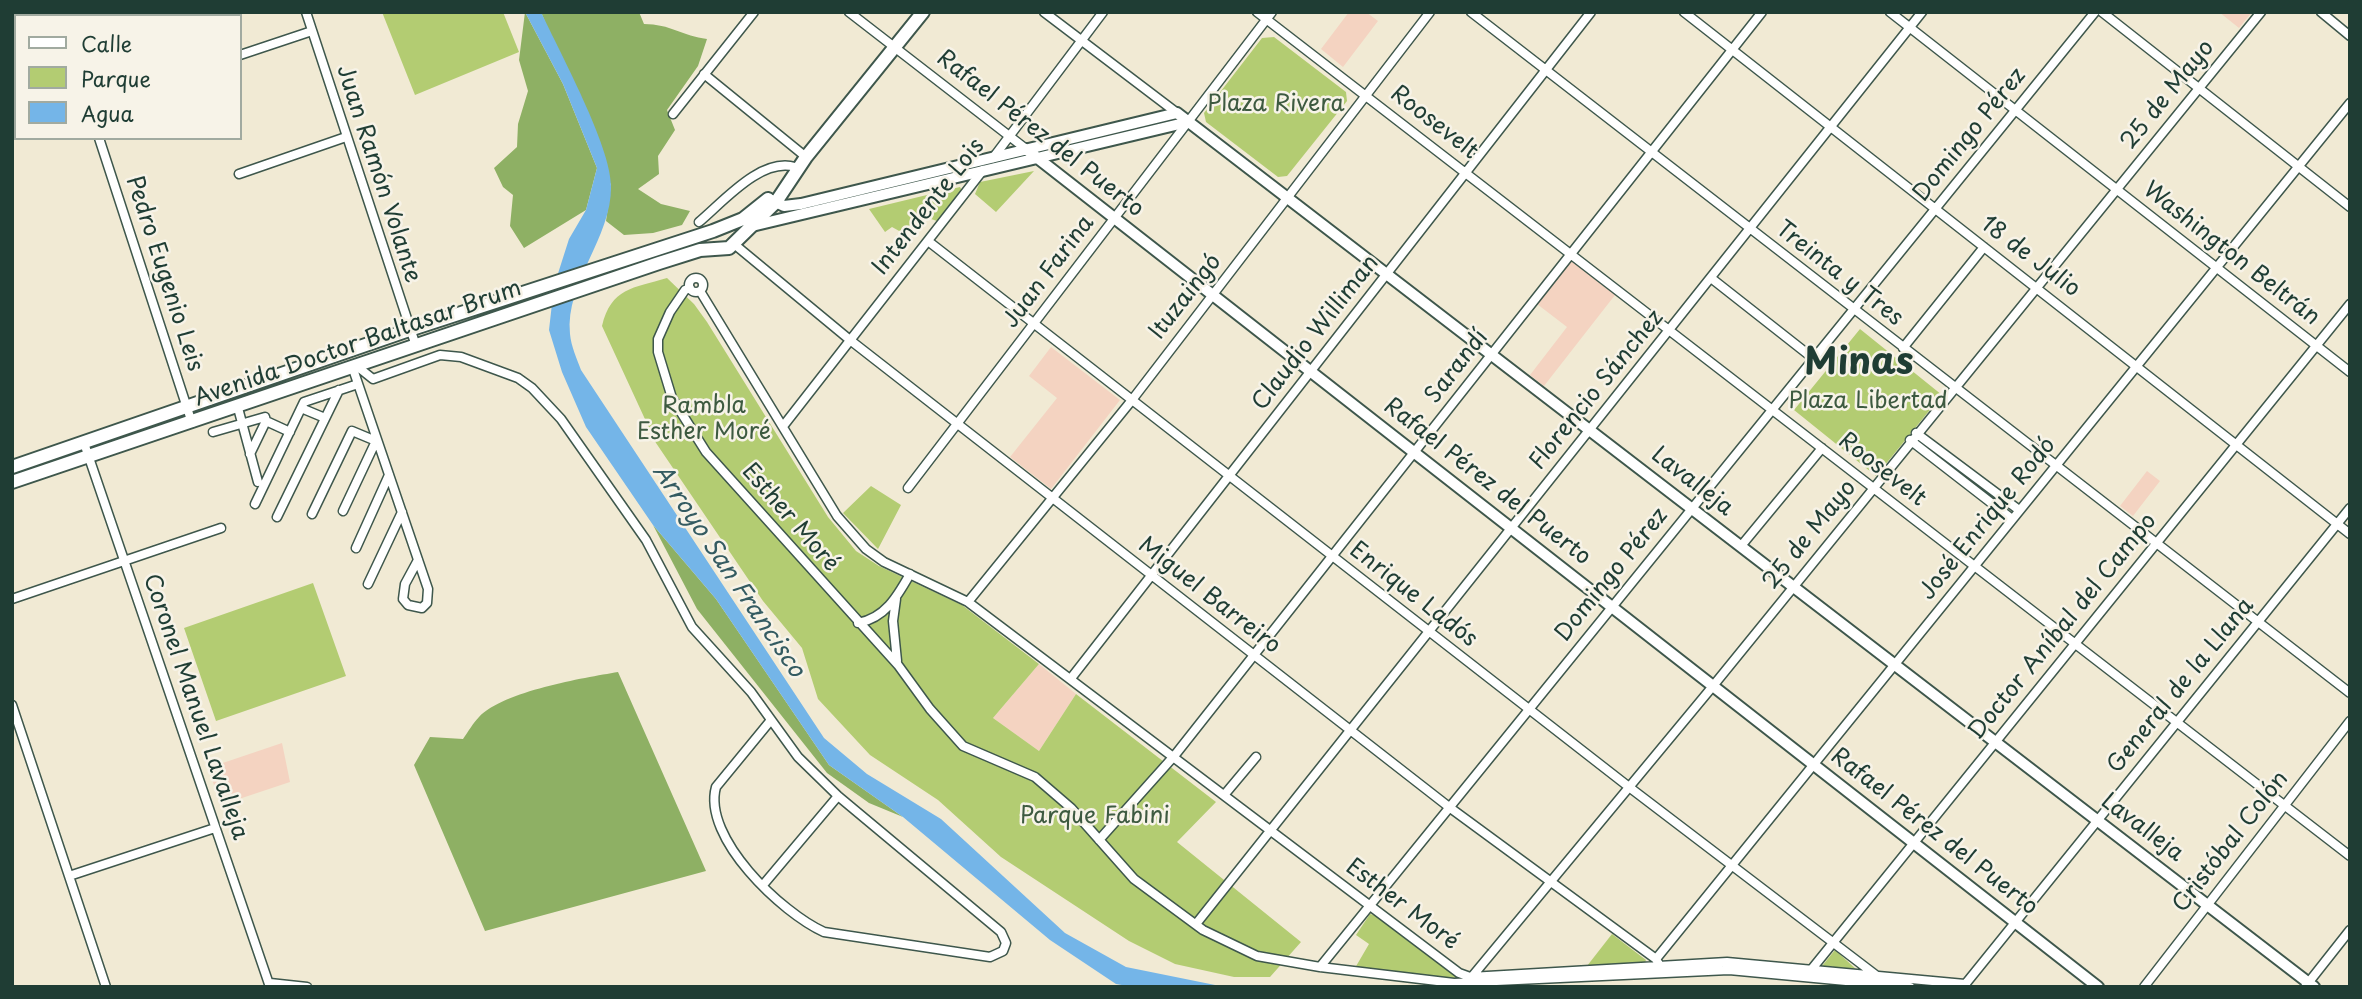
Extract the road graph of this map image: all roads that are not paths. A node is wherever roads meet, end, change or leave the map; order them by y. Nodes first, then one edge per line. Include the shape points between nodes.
1 (306, 12) edge
2 (754, 12) edge
3 (849, 12) edge
4 (923, 12) edge
5 (1044, 12) edge
6 (1103, 12) edge
7 (1257, 12) edge
8 (1430, 12) edge
9 (1471, 12) edge
10 (1591, 12) edge
11 (1684, 12) edge
12 (1762, 12) edge
13 (1890, 12) edge
14 (1922, 12) edge
15 (2095, 12) edge
16 (2102, 12) edge
17 (2261, 12) edge
18 (2321, 12) edge
19 (1269, 16) edge
20 (1910, 28) junction
21 (312, 31) junction
22 (2350, 36) edge
23 (1081, 40) junction
24 (894, 48) junction
25 (1732, 50) junction
26 (242, 54) edge
27 (1545, 71) junction
28 (704, 74) junction
29 (2200, 87) junction
30 (1366, 94) junction
31 (2350, 103) edge
32 (2016, 110) junction
33 (1177, 113) junction
34 (673, 114) dead end
35 (1188, 122) junction
36 (1831, 127) junction
37 (1009, 136) junction
38 (346, 138) junction
39 (100, 140) edge
40 (1026, 149) junction
41 (1651, 153) junction
42 (806, 157) junction
43 (993, 157) junction
44 (1037, 157) junction
45 (795, 167) junction
46 (2298, 167) junction
47 (983, 170) junction
48 (1466, 172) junction
49 (239, 174) dead end
50 (2117, 189) junction
51 (1287, 197) junction
52 (772, 200) junction
53 (831, 202) junction
54 (2350, 207) edge
55 (1936, 208) junction
56 (1115, 218) junction
57 (699, 222) dead end
58 (752, 226) junction
59 (719, 229) junction
60 (1750, 229) junction
61 (928, 241) junction
62 (734, 242) junction
63 (1984, 247) junction
64 (717, 248) junction
65 (1571, 254) junction
66 (2216, 268) junction
67 (1387, 274) junction
68 (1711, 278) junction
69 (2036, 285) junction
70 (690, 288) junction
71 (700, 291) junction
72 (1212, 296) junction
73 (2350, 304) edge
74 (1854, 310) junction
75 (1034, 324) junction
76 (409, 330) junction
77 (1669, 330) junction
78 (850, 340) junction
79 (2316, 345) junction
80 (416, 346) junction
81 (1903, 348) junction
82 (1492, 355) junction
83 (1814, 359) junction
84 (2137, 365) junction
85 (356, 368) junction
86 (1310, 371) junction
87 (2350, 372) edge
88 (358, 384) junction
89 (1954, 388) junction
90 (339, 390) junction
91 (1132, 400) junction
92 (302, 405) junction
93 (238, 408) junction
94 (187, 409) junction
95 (1772, 410) junction
96 (325, 418) junction
97 (265, 419) junction
98 (192, 423) junction
99 (957, 424) junction
100 (242, 425) junction
101 (784, 425) junction
102 (1590, 430) junction
103 (213, 432) dead end
104 (290, 432) junction
105 (1916, 433) junction
106 (377, 440) junction
107 (1910, 440) junction
108 (84, 443) junction
109 (2236, 443) junction
110 (1822, 448) junction
111 (1414, 452) junction
112 (250, 454) junction
113 (89, 456) junction
114 (2055, 466) junction
115 (12, 467) edge
116 (389, 475) junction
117 (1230, 476) junction
118 (12, 482) edge
119 (258, 482) dead end
120 (1874, 487) junction
121 (908, 488) dead end
122 (1054, 499) junction
123 (255, 504) dead end
124 (1692, 508) junction
125 (2350, 508) edge
126 (2019, 510) junction
127 (344, 511) dead end
128 (402, 512) junction
129 (312, 514) dead end
130 (277, 517) dead end
131 (2012, 519) junction
132 (2337, 524) junction
133 (221, 528) dead end
134 (1511, 528) junction
135 (2350, 534) edge
136 (2155, 543) junction
137 (1741, 547) junction
138 (356, 548) dead end
139 (1332, 556) junction
140 (418, 560) junction
141 (124, 561) junction
142 (1974, 567) junction
143 (910, 574) junction
144 (1153, 576) junction
145 (368, 584) dead end
146 (1792, 586) junction
147 (896, 598) junction
148 (12, 599) edge
149 (968, 602) junction
150 (1611, 606) junction
151 (2258, 622) junction
152 (858, 623) junction
153 (1429, 632) junction
154 (2075, 642) junction
155 (1253, 655) junction
156 (1895, 664) junction
157 (898, 665) junction
158 (1072, 677) junction
159 (1713, 686) junction
160 (2350, 693) edge
161 (12, 706) edge
162 (1528, 709) junction
163 (771, 720) junction
164 (2177, 721) junction
165 (2350, 721) edge
166 (1350, 730) junction
167 (1995, 742) junction
168 (1175, 755) junction
169 (1256, 757) dead end
170 (1814, 764) junction
171 (1629, 787) junction
172 (1225, 794) junction
173 (838, 796) junction
174 (2283, 805) junction
175 (1449, 807) junction
176 (2098, 820) junction
177 (215, 828) junction
178 (1270, 830) junction
179 (1099, 840) junction
180 (1914, 842) junction
181 (2350, 856) edge
182 (1733, 864) junction
183 (69, 876) junction
184 (1549, 882) junction
185 (763, 885) junction
186 (2207, 904) junction
187 (1370, 905) junction
188 (2016, 922) junction
189 (1196, 924) junction
190 (2350, 930) edge
191 (1834, 943) junction
192 (1656, 959) junction
193 (1320, 967) junction
194 (1662, 970) junction
195 (1809, 972) junction
196 (1877, 976) junction
197 (1470, 981) junction
198 (270, 985) edge
199 (2309, 985) edge
200 (1964, 986) edge
201 (106, 987) edge
202 (307, 987) edge
203 (1910, 987) edge
204 (2098, 987) edge
205 (2144, 987) edge

1 - 21 street, Juan Ramón Volante
2 - 28 street
3 - 24 street, Rafael Pérez del Puerto
4 - 24 highway
5 - 23 street, Lavalleja
6 - 23 street, Intendente Lois
7 - 19 street, Roosevelt
8 - 30 street, Ituzaingó
9 - 27 street, Treinta y Tres
10 - 27 street, Claudio Williman
11 - 25 street, 18 de Julio
12 - 25 street, Sarandí
13 - 20 street, Washington Beltrán
14 - 20 street, Florencio Sánchez
15 - 32 street, Domingo Pérez
16 - 29 street
17 - 29 street, 25 de Mayo
18 - 22 street
19 - 30 street, Roosevelt
19 - 35 street, Juan Farina
20 - 32 street, Washington Beltrán
20 - 36 street, Florencio Sánchez
21 - 26 street
21 - 38 street, Juan Ramón Volante
23 - 33 street, Lavalleja
23 - 37 street, Intendente Lois
24 - 37 street, Rafael Pérez del Puerto
24 - 42 highway
25 - 36 street, 18 de Julio
25 - 41 street, Sarandí
27 - 41 street, Treinta y Tres
27 - 48 street, Claudio Williman
28 - 34 street
28 - 42 street
29 - 46 street
29 - 50 street, 25 de Mayo
30 - 48 street, Roosevelt
30 - 51 street, Ituzaingó
31 - 46 street, José Enrique Rodó
32 - 50 street, Washington Beltrán
32 - 55 street, Domingo Pérez
33 - 35 main road, Lavalleja
33 - 40 main road
35 - 44 main road
35 - 51 main road, Lavalleja
35 - 56 street, Juan Farina
36 - 55 street, 18 de Julio
36 - 60 street, Florencio Sánchez
37 - 40 street, Rafael Pérez del Puerto
37 - 43 street, Intendente Lois
38 - 49 street
38 - 76 street, Juan Ramón Volante
39 - 94 street, Pedro Eugenio Leis
40 - 43 main road
40 - 44 main road, Rafael Pérez del Puerto
41 - 60 street, Treinta y Tres
41 - 65 street, Sarandí
42 - 45 highway
42 - 52 highway
43 - 47 street, Intendente Lois
43 - 53 main road
44 - 47 main road
44 - 56 main road, Rafael Pérez del Puerto
45 - 52 highway
45 - 57 street via 785,164 762,172
46 - 54 street
46 - 66 street, José Enrique Rodó
47 - 53 main road
47 - 61 street, Intendente Lois
48 - 65 street, Roosevelt
48 - 67 street, Claudio Williman
50 - 66 street, Washington Beltrán
50 - 69 street, 25 de Mayo
51 - 67 main road, Lavalleja
51 - 72 street, Ituzaingó
52 - 53 main road via 791,206
52 - 58 highway
52 - 59 highway, Avenida Doctor Baltasar Brum
53 - 58 main road
55 - 63 street, 18 de Julio
55 - 74 street, Domingo Pérez
56 - 72 main road, Rafael Pérez del Puerto
56 - 75 street, Juan Farina
58 - 62 highway
59 - 62 highway via 733,231
59 - 64 highway via 711,241
59 - 76 highway, Avenida Doctor Baltasar Brum
60 - 68 street, Florencio Sánchez
60 - 74 street, Treinta y Tres
61 - 75 street, Enrique Ladós
61 - 78 street, Intendente Lois
62 - 64 highway via 723,250
62 - 78 street, Miguel Barreiro
63 - 69 street, 18 de Julio
63 - 81 street
64 - 80 highway, Avenida Doctor Baltasar Brum via 659,263
65 - 77 street, Roosevelt
65 - 82 street, Sarandí
66 - 79 street, Washington Beltrán
66 - 84 street, José Enrique Rodó
67 - 82 main road, Lavalleja
67 - 86 street, Claudio Williman
68 - 77 street, Florencio Sánchez
68 - 83 street
69 - 84 street, 18 de Julio
69 - 89 street, 25 de Mayo
70 - 71 street
70 - 71 street via 690,281 697,278 704,284
70 - 152 street, Esther Moré via 670,312 658,339 672,398 706,452
71 - 101 street, Esther Moré
72 - 86 main road, Rafael Pérez del Puerto
72 - 91 street, Ituzaingó
73 - 79 street, Doctor Aníbal del Campo
74 - 81 street, Treinta y Tres
74 - 83 street, Domingo Pérez
75 - 91 street, Enrique Ladós
75 - 99 street, Juan Farina
76 - 80 street, Juan Ramón Volante
76 - 94 highway, Avenida Doctor Baltasar Brum
77 - 95 street, Roosevelt
77 - 102 street, Florencio Sánchez
78 - 99 street, Miguel Barreiro
78 - 101 street, Intendente Lois
79 - 87 street, Washington Beltrán
79 - 109 street, Doctor Aníbal del Campo
80 - 85 highway, Avenida Doctor Baltasar Brum
81 - 89 street, Treinta y Tres
82 - 102 main road, Lavalleja
82 - 111 street, Sarandí
83 - 95 street, Domingo Pérez
84 - 109 street, 18 de Julio
84 - 114 street, José Enrique Rodó
85 - 88 street
85 - 93 highway, Avenida Doctor Baltasar Brum
85 - 163 street via 373,379 440,355 461,357 518,378 532,388 561,419 646,540 692,627
86 - 111 main road, Rafael Pérez del Puerto
86 - 117 street, Claudio Williman
88 - 90 street, Avenida Doctor Baltasar Brum
88 - 106 street
89 - 105 street, 25 de Mayo
89 - 114 street, Treinta y Tres
90 - 92 street, Avenida Doctor Baltasar Brum
90 - 96 street
91 - 117 street, Enrique Ladós
91 - 122 street, Ituzaingó
92 - 96 street
92 - 104 street
93 - 98 highway, Avenida Doctor Baltasar Brum
93 - 100 street
94 - 98 street, Pedro Eugenio Leis
94 - 108 highway, Avenida Doctor Baltasar Brum
95 - 110 street, Roosevelt
95 - 124 street, Domingo Pérez
96 - 130 street
97 - 100 street, Avenida Doctor Baltasar Brum
97 - 104 street
97 - 112 street
98 - 113 highway, Avenida Doctor Baltasar Brum
99 - 121 street, Juan Farina
99 - 122 street, Miguel Barreiro
100 - 103 street, Avenida Doctor Baltasar Brum
100 - 112 street
101 - 143 street, Esther Moré via 838,516 866,549
102 - 124 main road, Lavalleja
102 - 134 street, Florencio Sánchez
104 - 123 street
105 - 107 street, 25 de Mayo
105 - 126 street
106 - 116 street
106 - 127 street
106 - 129 street via 352,431
107 - 120 street, 25 de Mayo
107 - 131 street
108 - 113 street, Coronel Manuel Lavalleja
108 - 115 highway, Avenida Doctor Baltasar Brum
109 - 132 street, 18 de Julio
109 - 136 street, Doctor Aníbal del Campo
110 - 120 street, Roosevelt
110 - 137 street
111 - 134 main road, Rafael Pérez del Puerto
111 - 139 street, Sarandí
112 - 119 street
113 - 118 highway, Avenida Doctor Baltasar Brum
113 - 141 street, Coronel Manuel Lavalleja
114 - 126 street, José Enrique Rodó
114 - 136 street, Treinta y Tres
116 - 128 street
116 - 138 street
117 - 139 street, Enrique Ladós
117 - 144 street, Claudio Williman
120 - 142 street, Roosevelt
120 - 146 street, 25 de Mayo
122 - 144 street, Miguel Barreiro
122 - 149 street, Ituzaingó
124 - 137 main road, Lavalleja
124 - 150 street, Domingo Pérez
125 - 132 street, General de la Llana
126 - 131 street, José Enrique Rodó
128 - 140 street
128 - 145 street
131 - 142 street, José Enrique Rodó
132 - 135 street, 18 de Julio
132 - 151 street, General de la Llana
133 - 141 street
134 - 150 main road, Rafael Pérez del Puerto
134 - 153 street, Florencio Sánchez
136 - 151 street, Treinta y Tres
136 - 154 street, Doctor Aníbal del Campo
137 - 146 main road, Lavalleja
139 - 153 street, Enrique Ladós
139 - 155 street, Sarandí
140 - 140 street via 429,597 422,608 403,599 405,584
141 - 148 street
141 - 177 street, Coronel Manuel Lavalleja
142 - 154 street, Roosevelt
142 - 156 street, José Enrique Rodó
143 - 147 street, Esther Moré
143 - 149 street, Esther Moré
144 - 155 street, Miguel Barreiro
144 - 158 street, Claudio Williman
146 - 156 main road, Lavalleja
146 - 159 street, 25 de Mayo
147 - 152 street, Esther Moré via 872,621
147 - 157 street, Esther Moré via 893,635
149 - 158 street, Esther Moré
150 - 159 main road, Rafael Pérez del Puerto
150 - 162 street, Domingo Pérez
151 - 160 street, Treinta y Tres
151 - 164 street, General de la Llana
152 - 157 street, Esther Moré
153 - 162 street, Enrique Ladós
153 - 166 street, Florencio Sánchez
154 - 164 street, Roosevelt
154 - 167 street, Doctor Aníbal del Campo
155 - 166 street, Miguel Barreiro
155 - 168 street, Sarandí
156 - 167 main road, Lavalleja
156 - 170 street, José Enrique Rodó
157 - 179 street, Esther Moré via 963,746 1035,777
158 - 168 street, Esther Moré
159 - 170 main road, Rafael Pérez del Puerto
159 - 171 street, 25 de Mayo
161 - 183 street
162 - 171 street, Enrique Ladós
162 - 175 street, Domingo Pérez
163 - 173 street via 798,757
163 - 185 street via 716,787 713,798 725,835 743,865
164 - 174 street, Roosevelt
164 - 176 street, General de la Llana
165 - 174 street, Cristóbal Colón
166 - 175 street, Miguel Barreiro
166 - 178 street, Florencio Sánchez
167 - 176 main road, Lavalleja
167 - 180 street, Doctor Aníbal del Campo
168 - 172 street, Esther Moré
168 - 179 street, Sarandí
169 - 172 street
170 - 180 main road, Rafael Pérez del Puerto
170 - 182 street, José Enrique Rodó
171 - 182 street, Enrique Ladós
171 - 184 street, 25 de Mayo
172 - 178 street, Esther Moré
173 - 185 street
173 - 185 street via 1000,932 1006,943 1003,951 990,957 824,932 805,924
174 - 181 street, Roosevelt
174 - 186 street, Cristóbal Colón
175 - 184 street, Miguel Barreiro
175 - 187 street, Domingo Pérez
176 - 186 main road, Lavalleja
176 - 188 street, General de la Llana
177 - 183 street
177 - 198 street, Coronel Manuel Lavalleja
178 - 187 street, Esther Moré
178 - 189 street, Florencio Sánchez
179 - 189 street, Esther Moré via 1134,879
180 - 188 main road, Rafael Pérez del Puerto
180 - 191 street, Doctor Aníbal del Campo
182 - 191 street, Enrique Ladós
182 - 192 street, José Enrique Rodó
183 - 201 street
184 - 192 street, Miguel Barreiro
184 - 197 street, 25 de Mayo
186 - 199 main road, Lavalleja
186 - 205 street, Cristóbal Colón
187 - 193 street, Domingo Pérez
187 - 197 street, Esther Moré
188 - 200 street, General de la Llana
188 - 204 main road, Rafael Pérez del Puerto
189 - 193 street, Esther Moré via 1256,956
190 - 199 street
191 - 195 street, Doctor Aníbal del Campo
191 - 196 street, Enrique Ladós
192 - 194 street, Miguel Barreiro
193 - 197 street, Esther Moré
194 - 195 street, Esther Moré via 1727,962
194 - 197 street, Esther Moré
195 - 196 street, Esther Moré
195 - 203 street, Esther Moré
196 - 200 street, Esther Moré
198 - 202 street, Coronel Manuel Lavalleja

